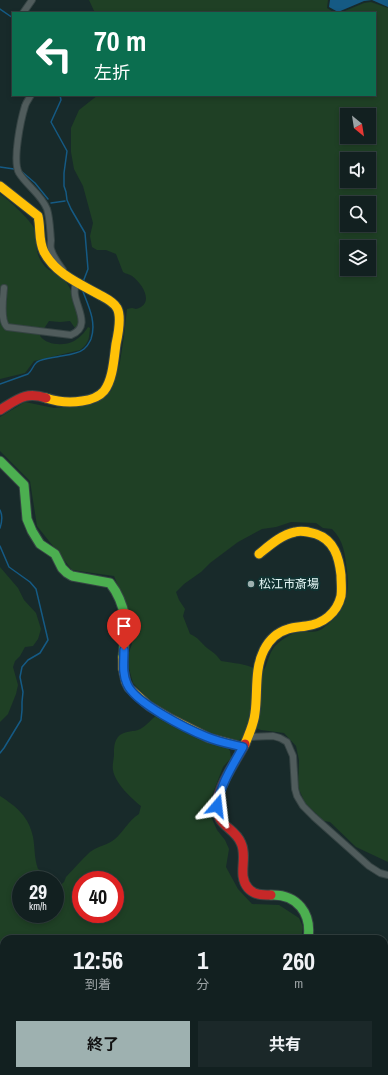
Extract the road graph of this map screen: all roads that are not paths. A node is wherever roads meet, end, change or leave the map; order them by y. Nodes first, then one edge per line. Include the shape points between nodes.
1 (32, 0) edge
2 (24, 12) edge
3 (30, 96) edge
4 (0, 186) edge
5 (67, 277) junction
6 (80, 284) junction
7 (4, 288) dead end
8 (0, 410) edge
9 (0, 461) edge
10 (259, 554) dead end
11 (248, 737) junction
12 (243, 747) junction
13 (388, 875) edge
14 (309, 935) edge

1 - 2 street
3 - 5 street via 20,126 16,166 46,206 51,248
4 - 5 street via 38,216 44,252 52,266
5 - 6 street
6 - 7 street via 74,288 81,311 81,326 71,335 4,325 1,318
6 - 8 street via 111,301 120,316 110,378 104,391 93,398 70,402 24,396
9 - 12 street via 24,485 28,519 40,544 55,554 62,568 72,576 110,583 114,588 125,619 123,669 129,688 149,706 171,719 209,738
10 - 11 street via 293,532 317,534 333,547 338,555 342,590 339,603 326,619 315,625 287,630 274,637 265,647 258,666 255,716
11 - 12 street
11 - 13 street via 273,736 287,742 293,756 295,789 303,806 369,866
12 - 14 street via 218,800 218,817 243,846 242,874 247,887 260,895 283,896 299,904 308,920

